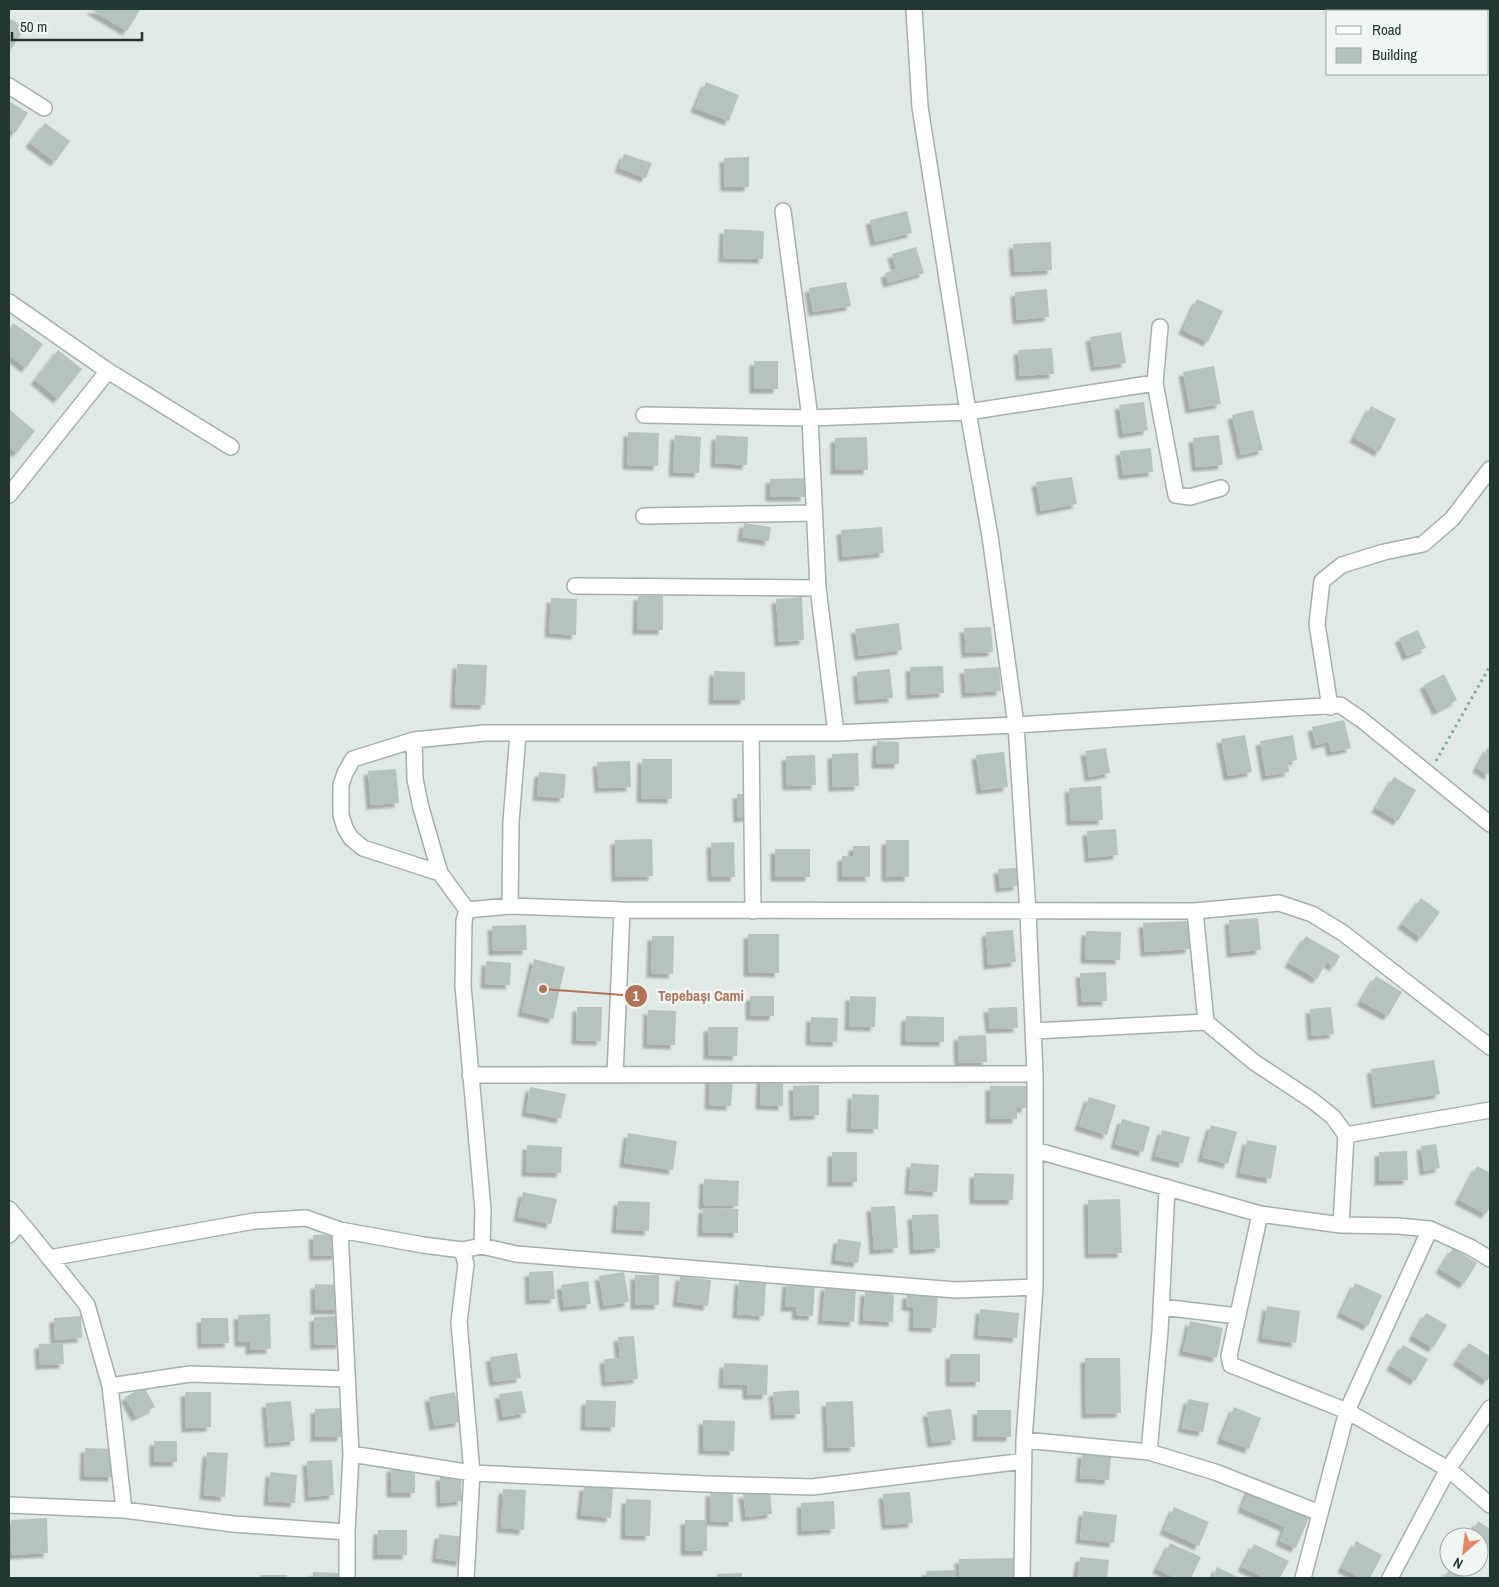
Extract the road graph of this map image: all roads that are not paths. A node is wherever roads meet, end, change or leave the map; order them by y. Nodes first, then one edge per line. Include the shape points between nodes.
1 (914, 9) edge
2 (9, 86) edge
3 (44, 108) dead end
4 (783, 211) dead end
5 (9, 302) edge
6 (1160, 327) dead end
7 (108, 371) junction
8 (1155, 383) junction
9 (968, 412) junction
10 (644, 415) dead end
11 (810, 418) junction
12 (231, 448) dead end
13 (1490, 469) edge
14 (1221, 488) dead end
15 (9, 495) edge
16 (813, 513) junction
17 (644, 516) dead end
18 (575, 586) dead end
19 (818, 588) junction
20 (1330, 707) junction
21 (1016, 725) junction
22 (751, 733) junction
23 (836, 733) junction
24 (518, 734) junction
25 (414, 740) junction
26 (1490, 824) edge
27 (440, 873) junction
28 (510, 906) junction
29 (467, 910) junction
30 (622, 910) junction
31 (753, 911) junction
32 (1195, 911) junction
33 (1028, 912) junction
34 (1206, 1022) junction
35 (1034, 1031) junction
36 (1490, 1048) edge
37 (470, 1074) junction
38 (1035, 1074) junction
39 (615, 1075) junction
40 (1490, 1110) edge
41 (1346, 1135) junction
42 (1035, 1150) junction
43 (1167, 1188) junction
44 (9, 1209) edge
45 (1260, 1214) junction
46 (20, 1222) junction
47 (1341, 1225) junction
48 (340, 1230) junction
49 (1430, 1230) junction
50 (9, 1234) edge
51 (482, 1246) junction
52 (462, 1250) junction
53 (49, 1258) junction
54 (1490, 1259) edge
55 (1035, 1287) junction
56 (1161, 1307) junction
57 (1238, 1316) junction
58 (347, 1379) junction
59 (110, 1386) junction
60 (1490, 1408) edge
61 (1347, 1411) junction
62 (1024, 1440) junction
63 (1148, 1452) junction
64 (352, 1454) junction
65 (1024, 1461) junction
66 (1448, 1469) junction
67 (472, 1473) junction
68 (9, 1505) edge
69 (1490, 1505) edge
70 (124, 1510) junction
71 (1320, 1513) junction
72 (347, 1532) junction
73 (347, 1578) edge
74 (466, 1578) edge
75 (1022, 1578) edge
76 (1303, 1578) edge
77 (1390, 1578) edge

1 - 9 street via 920,107
2 - 3 street
4 - 11 street
5 - 7 street
6 - 8 street
7 - 12 street
7 - 15 street
8 - 9 street
8 - 14 street via 1176,495 1190,497
9 - 11 street
9 - 21 street via 990,536
10 - 11 street
11 - 16 street
13 - 20 street via 1452,519 1423,544 1342,565 1322,581 1317,624
16 - 17 street
16 - 19 street
18 - 19 street
19 - 23 street
20 - 21 street
20 - 26 street via 1340,705 1362,720
21 - 23 street
21 - 33 street
22 - 23 street
22 - 24 street
22 - 31 street
24 - 25 street via 484,733
24 - 28 street via 511,822
25 - 27 street via 415,779
25 - 27 street via 353,759 341,785 341,815 351,838 363,848
27 - 29 street
28 - 29 street
28 - 30 street
29 - 37 street via 463,986
30 - 31 street
30 - 39 street
31 - 33 street
32 - 33 street
32 - 34 street
32 - 36 street via 1278,903 1312,914 1343,933
33 - 35 street
34 - 35 street
34 - 41 street via 1254,1062 1333,1117
35 - 38 street
37 - 39 street
37 - 51 street via 483,1210
38 - 39 street
38 - 42 street
40 - 41 street
41 - 47 street
42 - 43 street
42 - 55 street
43 - 45 street
43 - 56 street
44 - 46 street
45 - 47 street
45 - 57 street
46 - 50 street
46 - 53 street
47 - 49 street
48 - 52 street
48 - 53 street via 306,1218 254,1221
48 - 58 street
49 - 54 street
49 - 61 street
51 - 52 street
51 - 55 street via 516,1254 955,1290
52 - 67 street via 466,1264 459,1322
53 - 59 street via 87,1305
55 - 62 street
56 - 57 street
56 - 63 street
57 - 61 street via 1229,1356 1231,1365
58 - 59 street via 190,1374
58 - 64 street
59 - 70 street
60 - 66 street
61 - 66 street
61 - 71 street
62 - 63 street
62 - 65 street
63 - 71 street via 1215,1472
64 - 67 street
64 - 72 street
65 - 67 street via 812,1487
65 - 75 street
66 - 69 street
66 - 77 street
67 - 74 street
68 - 70 street
70 - 72 street via 234,1524
71 - 76 street
72 - 73 street

